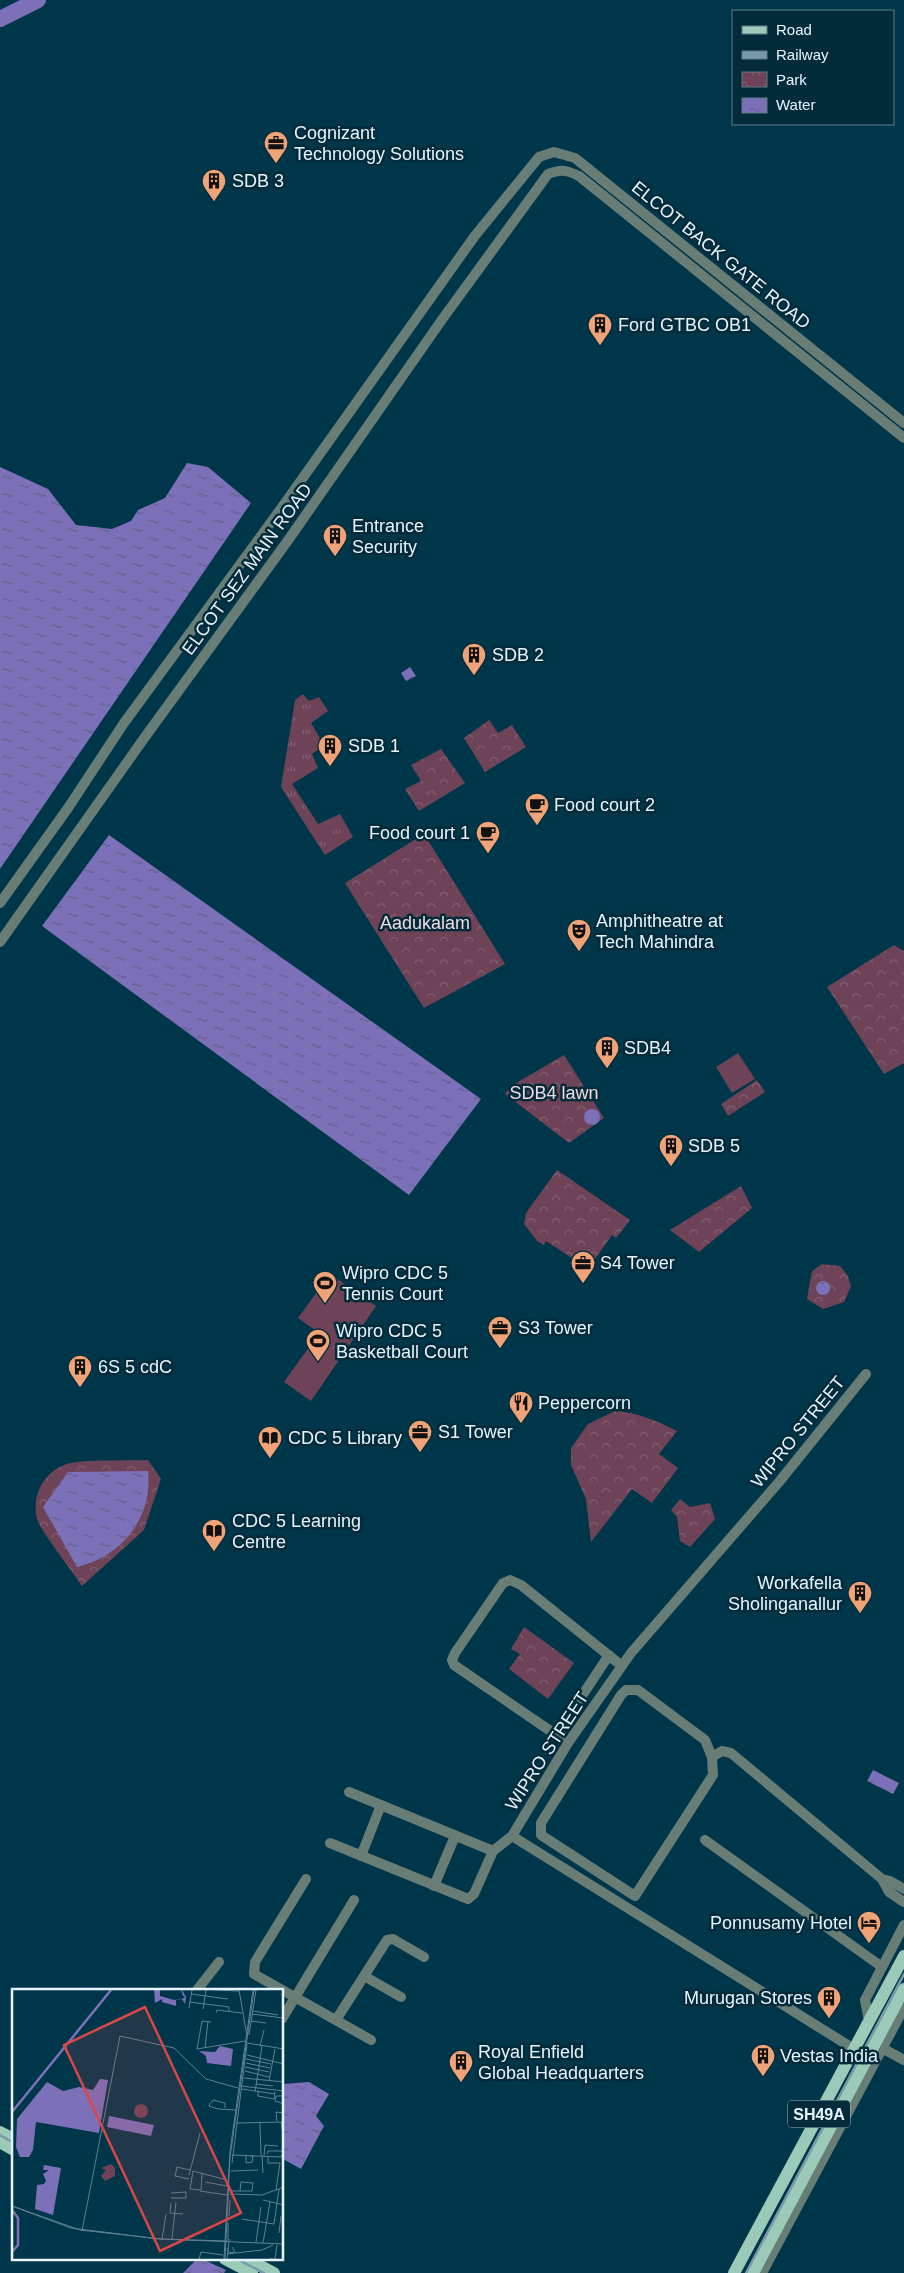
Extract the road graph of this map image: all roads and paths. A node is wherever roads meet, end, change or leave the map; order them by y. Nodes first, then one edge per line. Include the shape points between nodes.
1 (518, 184) junction
2 (532, 195) junction
3 (518, 213) joint
4 (904, 423) edge
5 (904, 438) edge
6 (0, 903) edge
7 (0, 942) edge
8 (866, 1374) dead end
9 (609, 1655) junction
10 (622, 1666) junction
11 (556, 1735) junction
12 (568, 1743) junction
13 (712, 1757) junction
14 (349, 1792) dead end
15 (381, 1805) junction
16 (455, 1836) junction
17 (512, 1836) junction
18 (705, 1840) dead end
19 (330, 1843) dead end
20 (493, 1851) junction
21 (361, 1856) junction
22 (882, 1879) junction
23 (306, 1880) dead end
24 (434, 1886) junction
25 (904, 1888) edge
26 (635, 1896) junction
27 (354, 1900) dead end
28 (904, 1902) edge
29 (628, 1908) junction
30 (904, 1926) edge
31 (904, 1956) edge
32 (424, 1957) dead end
33 (218, 1962) dead end
34 (882, 1967) junction
35 (364, 1976) junction
36 (198, 1989) edge
37 (280, 1989) edge
38 (904, 1989) edge
39 (284, 1991) edge
40 (401, 1997) dead end
41 (296, 1998) junction
42 (904, 2008) edge
43 (284, 2016) edge
44 (336, 2020) junction
45 (869, 2021) junction
46 (900, 2025) edge
47 (371, 2040) dead end
48 (854, 2048) junction
49 (882, 2048) junction
50 (904, 2060) edge
51 (0, 2132) edge
52 (12, 2138) edge
53 (0, 2142) edge
54 (12, 2149) edge
55 (227, 2260) edge
56 (249, 2260) edge
57 (252, 2273) edge
58 (274, 2273) edge
59 (734, 2273) edge
60 (753, 2273) edge
61 (762, 2273) edge

1 - 2 street
1 - 4 street, ELCOT BACK GATE ROAD via 539,157 546,153 563,153 575,158
1 - 6 street, ELCOT SEZ MAIN ROAD via 474,237 285,504 124,723
2 - 3 street, ELCOT BACK GATE ROAD
2 - 5 street, ELCOT BACK GATE ROAD via 548,174 569,170 579,176
3 - 7 street, ELCOT SEZ MAIN ROAD via 289,540
8 - 10 street, WIPRO STREET
9 - 10 street
9 - 11 street
9 - 11 street via 521,1585 510,1580 503,1583 454,1653 454,1665
10 - 12 street, WIPRO STREET
11 - 12 street
12 - 17 street, WIPRO STREET
13 - 22 street via 722,1751 732,1753
13 - 26 street via 713,1774
13 - 26 street via 705,1740 638,1690 626,1690 541,1823 541,1835 547,1840
14 - 15 street
15 - 16 street
15 - 21 street
16 - 20 street
16 - 24 street
17 - 20 street
17 - 29 street, WIPRO STREET
18 - 34 street
19 - 21 street
20 - 24 street via 472,1898
21 - 24 street
22 - 25 street
22 - 28 street via 889,1892
23 - 37 street via 254,1967 254,1974
26 - 29 street
27 - 41 street
29 - 48 street, WIPRO STREET
30 - 34 street
31 - 45 main road, SH49A
32 - 35 street via 389,1938
33 - 36 street
34 - 45 street via 865,2000
35 - 40 street
35 - 44 street
38 - 60 main road, SH49A
39 - 41 street
41 - 43 street
41 - 44 street
42 - 46 street
44 - 47 street
45 - 48 main road, SH49A
46 - 49 street
48 - 59 main road, SH49A
49 - 50 street
49 - 61 street
51 - 52 main road
53 - 54 main road
55 - 57 main road
56 - 58 main road

